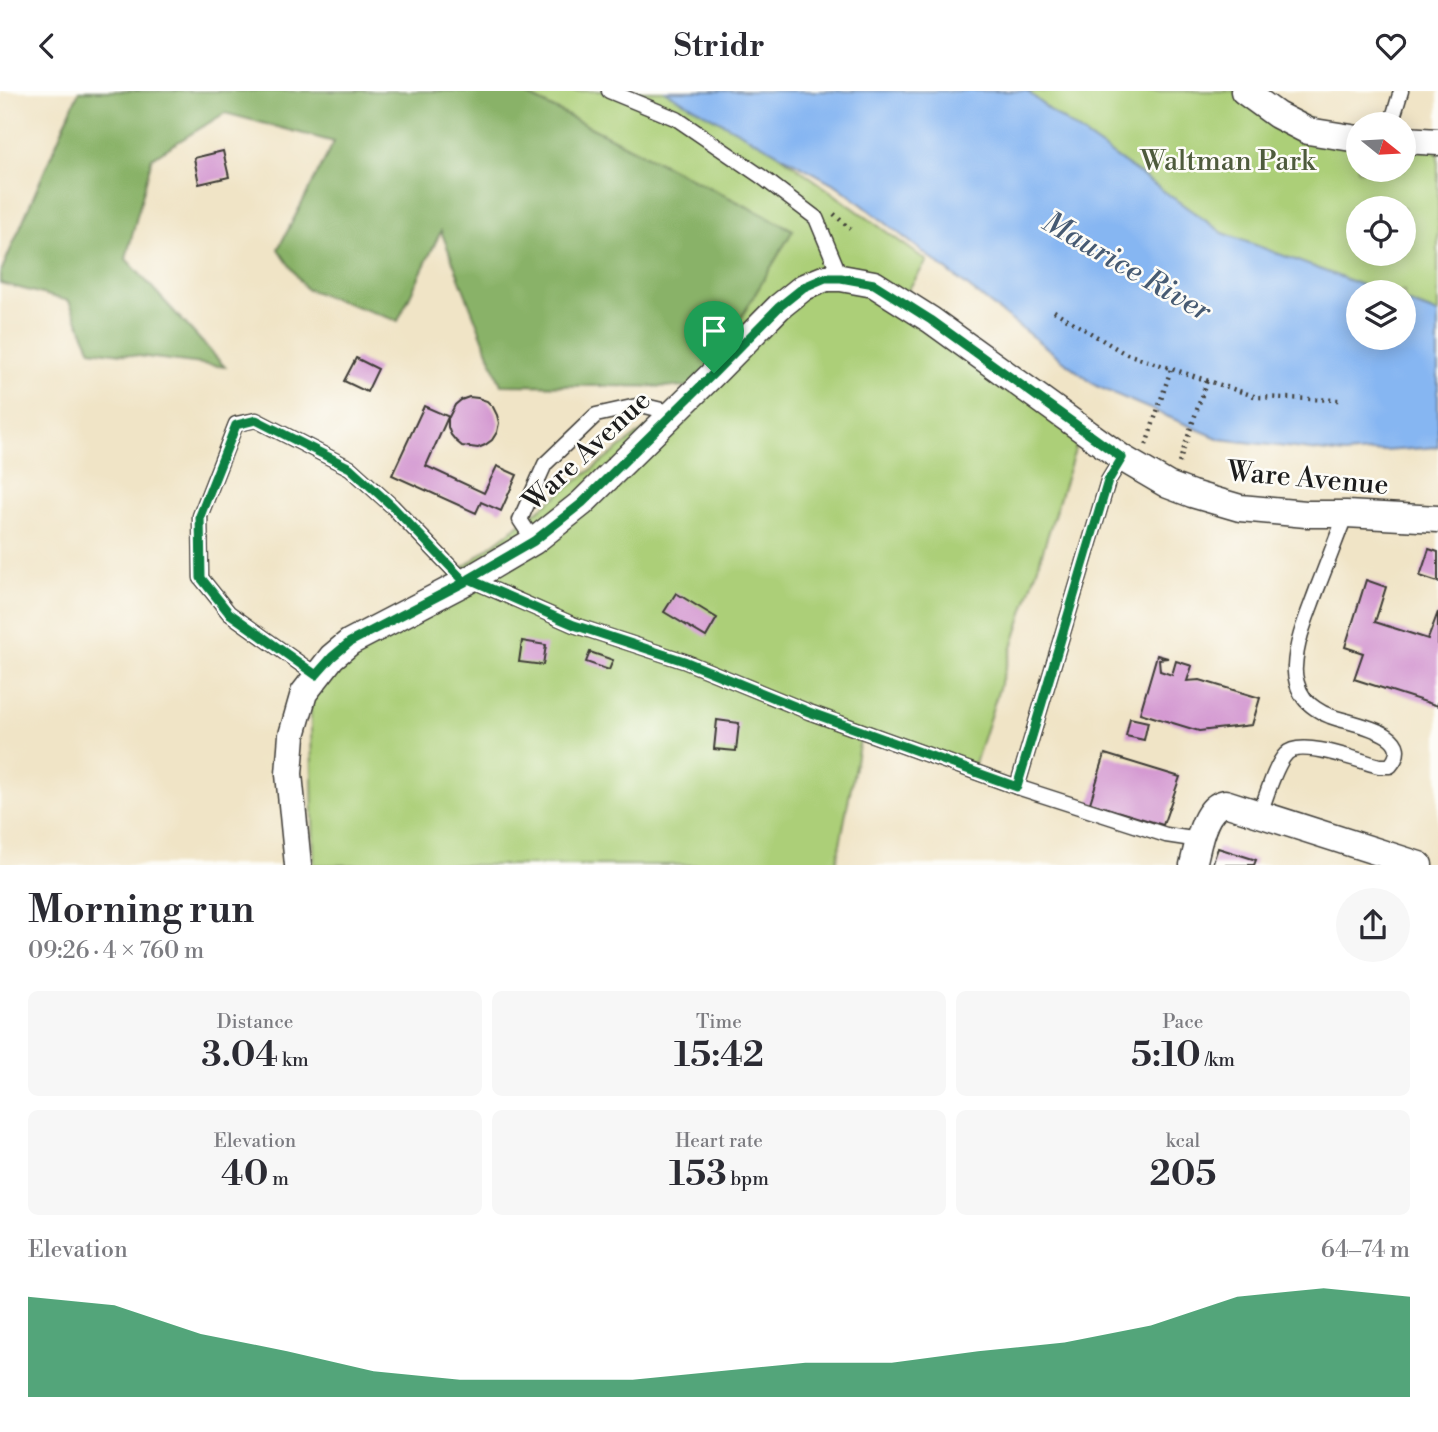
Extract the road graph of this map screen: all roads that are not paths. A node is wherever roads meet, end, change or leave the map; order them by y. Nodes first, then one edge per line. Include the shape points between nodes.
1 (609, 91) edge
2 (1244, 91) edge
3 (1401, 91) edge
4 (1395, 112) edge
5 (1346, 137) edge
6 (1416, 141) edge
7 (1438, 142) edge
8 (841, 278) junction
9 (674, 413) junction
10 (1122, 458) junction
11 (1346, 514) junction
12 (1438, 519) edge
13 (534, 541) junction
14 (467, 581) junction
15 (316, 675) junction
16 (1017, 787) junction
17 (1260, 813) junction
18 (1196, 853) edge
19 (298, 865) edge
20 (1419, 865) edge

1 - 8 lane via 677,119 816,218
2 - 5 street via 1308,131
3 - 4 lane
6 - 7 street
8 - 9 street, Ware Avenue via 825,278 804,287 779,307
8 - 10 street, Ware Avenue via 874,284 931,320
9 - 13 street, Ware Avenue via 582,503
9 - 13 lane via 641,404 596,415 545,464 520,520
10 - 11 street, Ware Avenue via 1168,485 1240,508
10 - 16 lane via 1108,481
11 - 12 street, Ware Avenue
11 - 17 lane via 1305,621 1294,669 1304,698 1328,716 1383,732 1397,748 1396,759 1390,766 1379,766 1309,747 1294,748 1278,766
13 - 14 street, Ware Avenue
14 - 15 street, Ware Avenue via 350,642
14 - 15 lane via 350,468 256,420 236,425 200,516 201,578 229,613
14 - 16 lane via 574,625 684,661
15 - 19 street, Ware Avenue via 304,693 292,735 289,774
16 - 18 lane via 1166,835
17 - 18 street via 1219,804 1208,815
17 - 20 street

